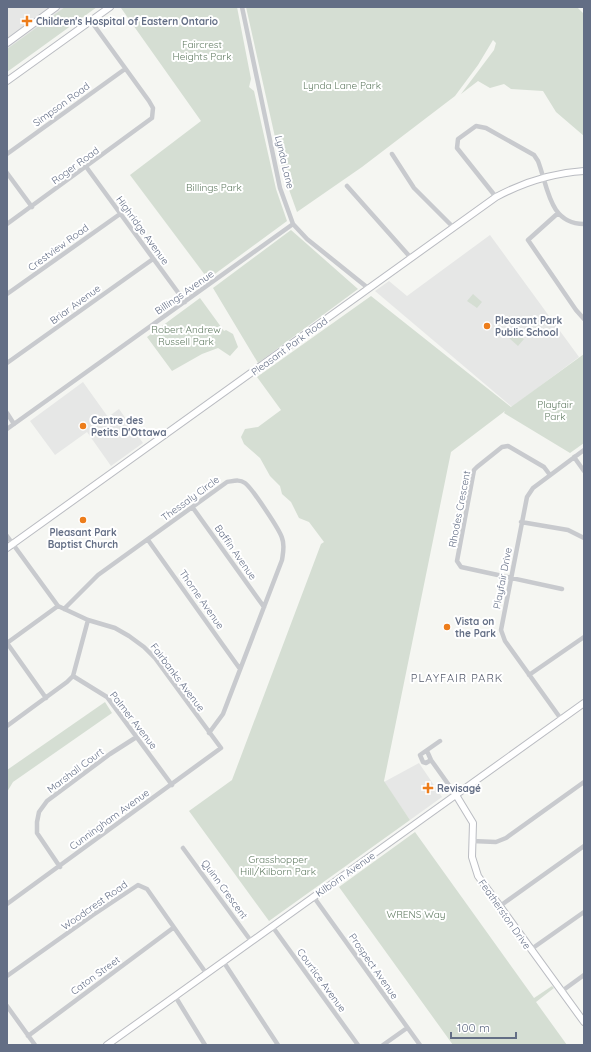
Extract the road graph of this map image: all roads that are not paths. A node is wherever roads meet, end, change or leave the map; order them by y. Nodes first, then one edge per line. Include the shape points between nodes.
1 (56, 7) edge
2 (110, 7) edge
3 (242, 7) edge
4 (91, 21) junction
5 (7, 43) edge
6 (125, 69) junction
7 (7, 81) edge
8 (7, 154) edge
9 (392, 154) dead end
10 (86, 168) junction
11 (584, 171) edge
12 (7, 173) edge
13 (544, 178) junction
14 (347, 186) dead end
15 (496, 197) junction
16 (32, 207) junction
17 (120, 214) junction
18 (557, 214) junction
19 (7, 224) edge
20 (293, 224) junction
21 (584, 224) edge
22 (453, 227) junction
23 (411, 258) junction
24 (153, 259) junction
25 (368, 288) junction
26 (7, 294) edge
27 (185, 302) junction
28 (584, 319) edge
29 (7, 363) edge
30 (7, 413) edge
31 (14, 424) junction
32 (7, 429) edge
33 (584, 450) edge
34 (574, 457) junction
35 (584, 471) edge
36 (550, 475) junction
37 (193, 508) junction
38 (522, 522) junction
39 (7, 536) edge
40 (584, 538) edge
41 (148, 540) junction
42 (13, 544) junction
43 (7, 548) edge
44 (511, 577) junction
45 (562, 589) dead end
46 (58, 606) junction
47 (264, 607) junction
48 (64, 609) junction
49 (88, 620) junction
50 (584, 637) edge
51 (7, 643) edge
52 (240, 669) junction
53 (529, 675) junction
54 (73, 676) junction
55 (46, 698) junction
56 (584, 702) edge
57 (561, 719) junction
58 (7, 726) edge
59 (209, 733) junction
60 (135, 738) junction
61 (440, 741) dead end
62 (221, 748) joint
63 (427, 751) junction
64 (431, 760) junction
65 (584, 782) edge
66 (172, 785) junction
67 (456, 795) junction
68 (472, 841) junction
69 (584, 846) edge
70 (183, 848) dead end
71 (60, 866) junction
72 (314, 896) junction
73 (7, 904) edge
74 (500, 906) junction
75 (584, 912) edge
76 (272, 926) junction
77 (173, 928) junction
78 (251, 941) junction
79 (530, 950) junction
80 (223, 961) junction
81 (206, 973) junction
82 (584, 975) edge
83 (7, 976) edge
84 (562, 991) junction
85 (175, 996) junction
86 (7, 1006) edge
87 (584, 1022) edge
88 (407, 1028) junction
89 (28, 1036) junction
90 (204, 1043) edge
91 (35, 1045) edge
92 (107, 1045) edge
93 (197, 1045) edge
94 (278, 1045) edge
95 (358, 1045) edge
96 (383, 1045) edge
97 (420, 1045) edge

1 - 5 street
2 - 4 street
3 - 20 street, Lynda Lane via 280,188
4 - 6 street
4 - 7 street
6 - 8 street, Simpson Road
6 - 10 street, Roger Road via 153,108 152,118
9 - 22 street via 414,188
10 - 16 street, Roger Road
10 - 17 street, Highridge Avenue
11 - 13 street, Pleasant Park Road
12 - 16 street
13 - 15 street, Pleasant Park Road via 525,182
13 - 15 street via 534,155 486,128 476,126 458,139 457,148
13 - 18 street
14 - 23 street
15 - 22 street, Pleasant Park Road
16 - 19 street, Roger Road
17 - 24 street, Highridge Avenue
17 - 26 street, Crestview Road
18 - 21 street via 565,220
18 - 28 street via 528,240
20 - 25 street, Lynda Lane via 307,239
20 - 27 street, Billings Avenue
22 - 23 street, Pleasant Park Road
23 - 25 street, Pleasant Park Road
24 - 27 street, Highridge Avenue
24 - 29 street, Briar Avenue
25 - 42 street, Pleasant Park Road
27 - 31 street, Billings Avenue
30 - 31 street
31 - 32 street, Billings Avenue
33 - 34 street, Playfair Drive
34 - 35 street
34 - 36 street, Playfair Drive
36 - 38 street, Playfair Drive via 532,488 527,497
36 - 44 street, Rhodes Crescent via 544,467 508,446 474,470 458,565
37 - 41 street, Thessaly Circle
37 - 47 street, Baffin Avenue
37 - 47 street, Thessaly Circle via 227,482 237,480 246,483 283,539 282,560
38 - 40 street via 568,530
38 - 44 street, Playfair Drive
39 - 42 street, Fairbanks Avenue
41 - 48 street, Thessaly Circle via 98,575
41 - 52 street, Thorne Avenue
42 - 43 street, Pleasant Park Road
42 - 46 street, Fairbanks Avenue
44 - 45 street
44 - 53 street, Playfair Drive via 502,635
46 - 48 street, Fairbanks Avenue
46 - 51 street
47 - 52 street, Thessaly Circle
48 - 49 street, Fairbanks Avenue
49 - 54 street
49 - 59 street, Fairbanks Avenue via 114,628 144,646
50 - 53 street
51 - 55 street
52 - 59 street, Thessaly Circle via 223,714
53 - 57 street, Playfair Drive
54 - 55 street
54 - 60 street, Palmer Avenue via 107,697
55 - 58 street
56 - 57 street, Kilborn Avenue
57 - 67 street, Kilborn Avenue
59 - 62 street, Fairbanks Avenue
60 - 66 street, Palmer Avenue
60 - 71 street, Marshall Court via 48,801 39,812 37,832
61 - 63 street
62 - 66 street, Cunningham Avenue
63 - 64 street
63 - 64 street via 420,755 420,758 424,763
64 - 67 street
65 - 68 street via 506,838 496,842
66 - 71 street, Cunningham Avenue
67 - 68 street, Featherston Drive via 473,823
67 - 72 street, Kilborn Avenue
68 - 74 street, Featherston Drive via 474,866
69 - 74 street
70 - 78 street, Quinn Crescent
71 - 73 street, Cunningham Avenue
72 - 76 street, Kilborn Avenue
72 - 88 street, Prospect Avenue
74 - 79 street, Featherston Drive
75 - 79 street
76 - 78 street, Kilborn Avenue
76 - 95 street, Courtice Avenue
77 - 81 street, Woodcrest Road
77 - 83 street, Woodcrest Road via 147,889 138,885
77 - 89 street, Caton Street
78 - 80 street, Kilborn Avenue
79 - 84 street, Featherston Drive
80 - 81 street, Kilborn Avenue
80 - 94 street
81 - 85 street, Kilborn Avenue
82 - 84 street
84 - 87 street, Featherston Drive
85 - 90 street
85 - 92 street, Kilborn Avenue
86 - 89 street
88 - 96 street
88 - 97 street, Prospect Avenue
89 - 91 street
90 - 93 street

